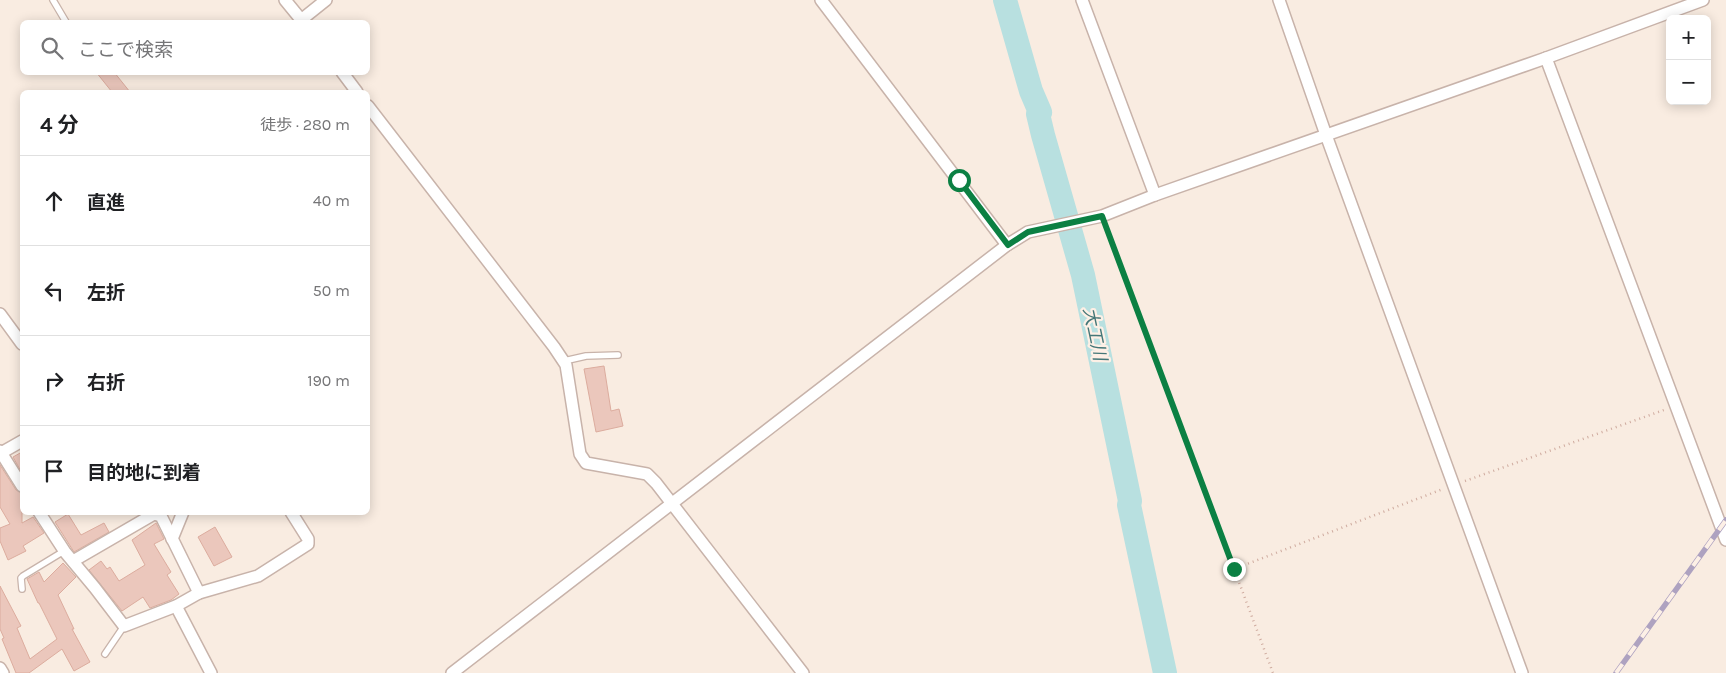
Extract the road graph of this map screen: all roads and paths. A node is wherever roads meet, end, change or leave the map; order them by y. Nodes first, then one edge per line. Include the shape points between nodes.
1 (54, 0) edge
2 (285, 0) edge
3 (326, 0) edge
4 (821, 0) edge
5 (1082, 0) edge
6 (1279, 0) edge
7 (1703, 0) edge
8 (65, 20) edge
9 (301, 20) edge
10 (303, 20) edge
11 (1546, 58) junction
12 (344, 75) edge
13 (356, 90) edge
14 (370, 109) edge
15 (1326, 135) junction
16 (1155, 195) junction
17 (1102, 216) junction
18 (1008, 245) junction
19 (0, 314) edge
20 (20, 341) edge
21 (618, 355) dead end
22 (564, 361) junction
23 (1675, 406) junction
24 (20, 442) edge
25 (0, 452) edge
26 (20, 483) edge
27 (1455, 485) junction
28 (671, 503) junction
29 (42, 515) edge
30 (152, 515) edge
31 (158, 515) edge
32 (182, 515) edge
33 (292, 515) edge
34 (172, 539) junction
35 (1726, 540) edge
36 (64, 550) junction
37 (73, 561) junction
38 (1234, 569) junction
39 (22, 589) dead end
40 (199, 593) junction
41 (176, 606) junction
42 (124, 626) junction
43 (105, 654) dead end
44 (0, 668) edge
45 (206, 671) edge
46 (3, 673) edge
47 (452, 673) edge
48 (804, 673) edge
49 (1273, 673) edge
50 (1522, 673) edge

1 - 8 lane
2 - 9 street
3 - 10 street
4 - 18 street
5 - 16 street
6 - 15 street
7 - 11 street
11 - 15 street
11 - 23 street
12 - 13 street
14 - 22 street
15 - 16 street
15 - 27 street
16 - 17 street
17 - 18 street via 1028,232
17 - 38 path
18 - 28 street
19 - 20 street
21 - 22 lane via 586,356
22 - 28 street via 580,454 586,463 647,474
23 - 27 path
23 - 35 street
24 - 25 street
25 - 26 street
27 - 38 path
27 - 50 street
28 - 47 street
28 - 48 street
29 - 36 street
30 - 37 street
31 - 34 street
32 - 34 street
33 - 40 street via 308,544 258,576
34 - 40 street
36 - 37 street
36 - 39 lane via 23,576
37 - 42 street
38 - 49 path
40 - 41 street
41 - 42 street
41 - 45 street
42 - 43 lane
44 - 46 street

